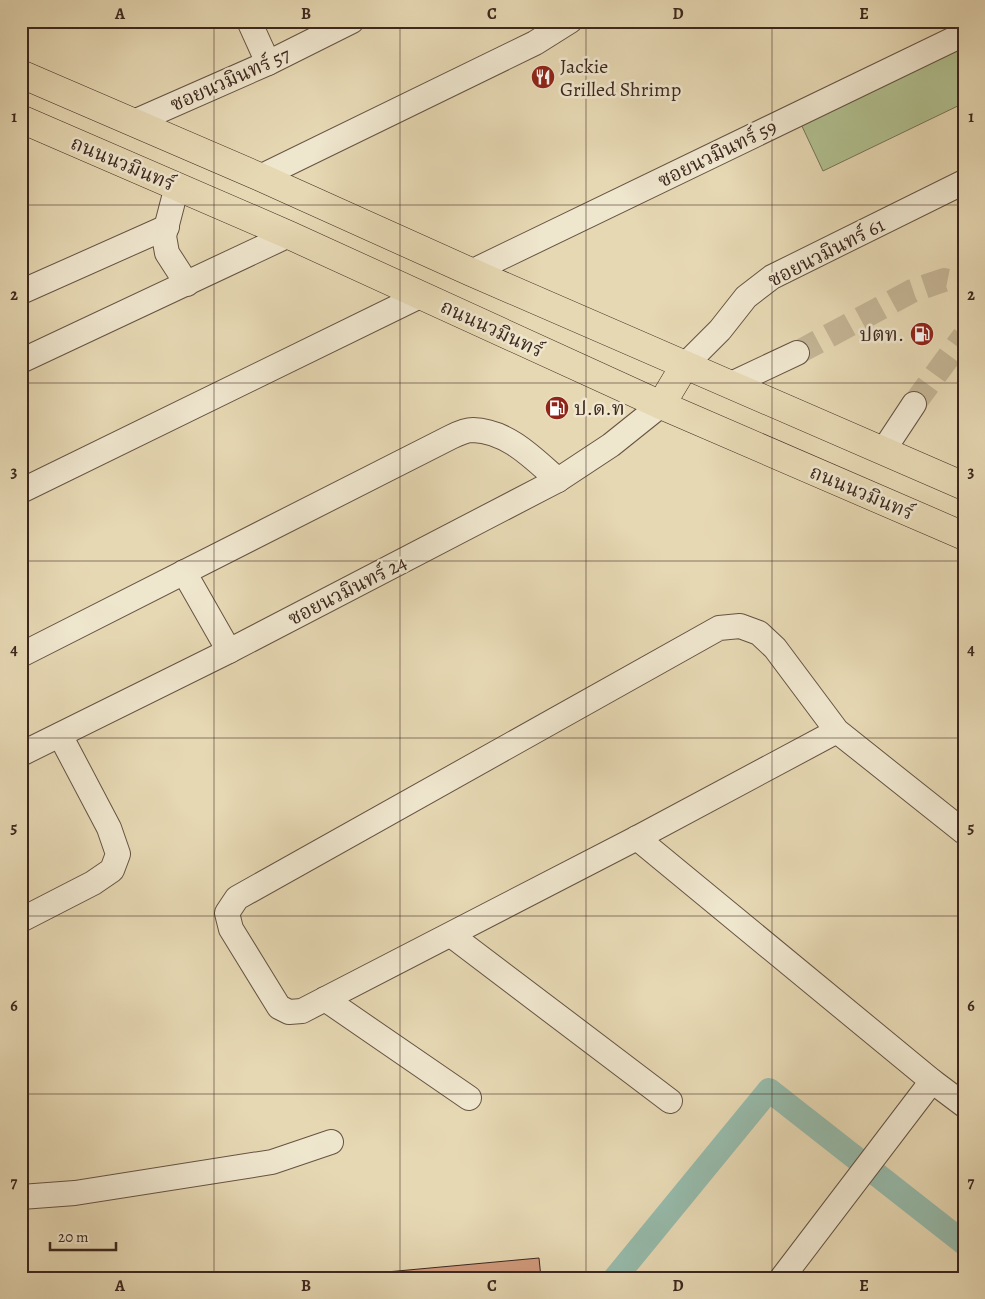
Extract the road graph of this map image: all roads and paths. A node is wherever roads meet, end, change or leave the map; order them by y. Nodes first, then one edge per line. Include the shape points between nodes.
1 (249, 21) edge
2 (352, 21) edge
3 (570, 21) edge
4 (964, 34) edge
5 (268, 63) junction
6 (21, 74) edge
7 (21, 119) edge
8 (134, 122) junction
9 (260, 177) junction
10 (964, 182) edge
11 (177, 186) junction
12 (166, 227) junction
13 (289, 235) junction
14 (470, 272) junction
15 (187, 284) junction
16 (21, 292) edge
17 (422, 295) junction
18 (796, 353) tunnel mouth
19 (21, 361) edge
20 (685, 365) junction
21 (731, 384) junction
22 (914, 404) tunnel mouth
23 (661, 405) junction
24 (883, 451) junction
25 (558, 480) junction
26 (964, 486) edge
27 (21, 491) edge
28 (964, 536) edge
29 (184, 572) junction
30 (229, 652) junction
31 (21, 655) edge
32 (837, 731) junction
33 (60, 734) junction
34 (21, 754) edge
35 (964, 832) edge
36 (637, 838) junction
37 (21, 920) edge
38 (451, 935) junction
39 (325, 999) junction
40 (932, 1081) junction
41 (469, 1098) dead end
42 (670, 1101) dead end
43 (964, 1105) edge
44 (331, 1142) dead end
45 (21, 1197) edge
46 (782, 1278) edge

1 - 5 street
2 - 5 street, ซอยนวมินทร์ 57
3 - 9 street via 535,43
4 - 14 street, ซอยนวมินทร์ 59
5 - 8 street, ซอยนวมินทร์ 57
6 - 8 main road, ถนนนวมินทร์
7 - 11 main road, ถนนนวมินทร์
8 - 9 main road, ถนนนวมินทร์
9 - 14 main road, ถนนนวมินทร์
10 - 20 street, ซอยนวมินทร์ 61 via 772,277 746,297 720,330
11 - 12 street
11 - 13 main road, ถนนนวมินทร์
12 - 15 street via 167,253
12 - 16 street
13 - 15 street
13 - 17 main road, ถนนนวมินทร์
14 - 20 main road, ถนนนวมินทร์
15 - 19 street
17 - 23 main road, ถนนนวมินทร์
17 - 27 street
18 - 21 street
20 - 21 main road, ถนนนวมินทร์
20 - 23 main road
21 - 24 main road, ถนนนวมินทร์
22 - 24 street
23 - 25 street, ซอยนวมินทร์ 24 via 611,445
23 - 28 main road, ถนนนวมินทร์
24 - 26 main road, ถนนนวมินทร์
25 - 29 street via 519,447 497,435 472,430 451,436
25 - 30 street, ซอยนวมินทร์ 24
29 - 30 street
29 - 31 street
30 - 33 street, ซอยนวมินทร์ 24
32 - 35 street
32 - 36 street
32 - 39 street via 759,633 740,626 719,628 237,898 227,913 231,929 279,1007 289,1012 302,1011
33 - 34 street, ซอยนวมินทร์ 24
33 - 37 street via 109,828 118,854 112,870 93,883
36 - 38 street
36 - 40 street
38 - 39 street
38 - 42 street
39 - 41 street
40 - 43 street
40 - 46 street
44 - 45 street via 272,1162 75,1192

